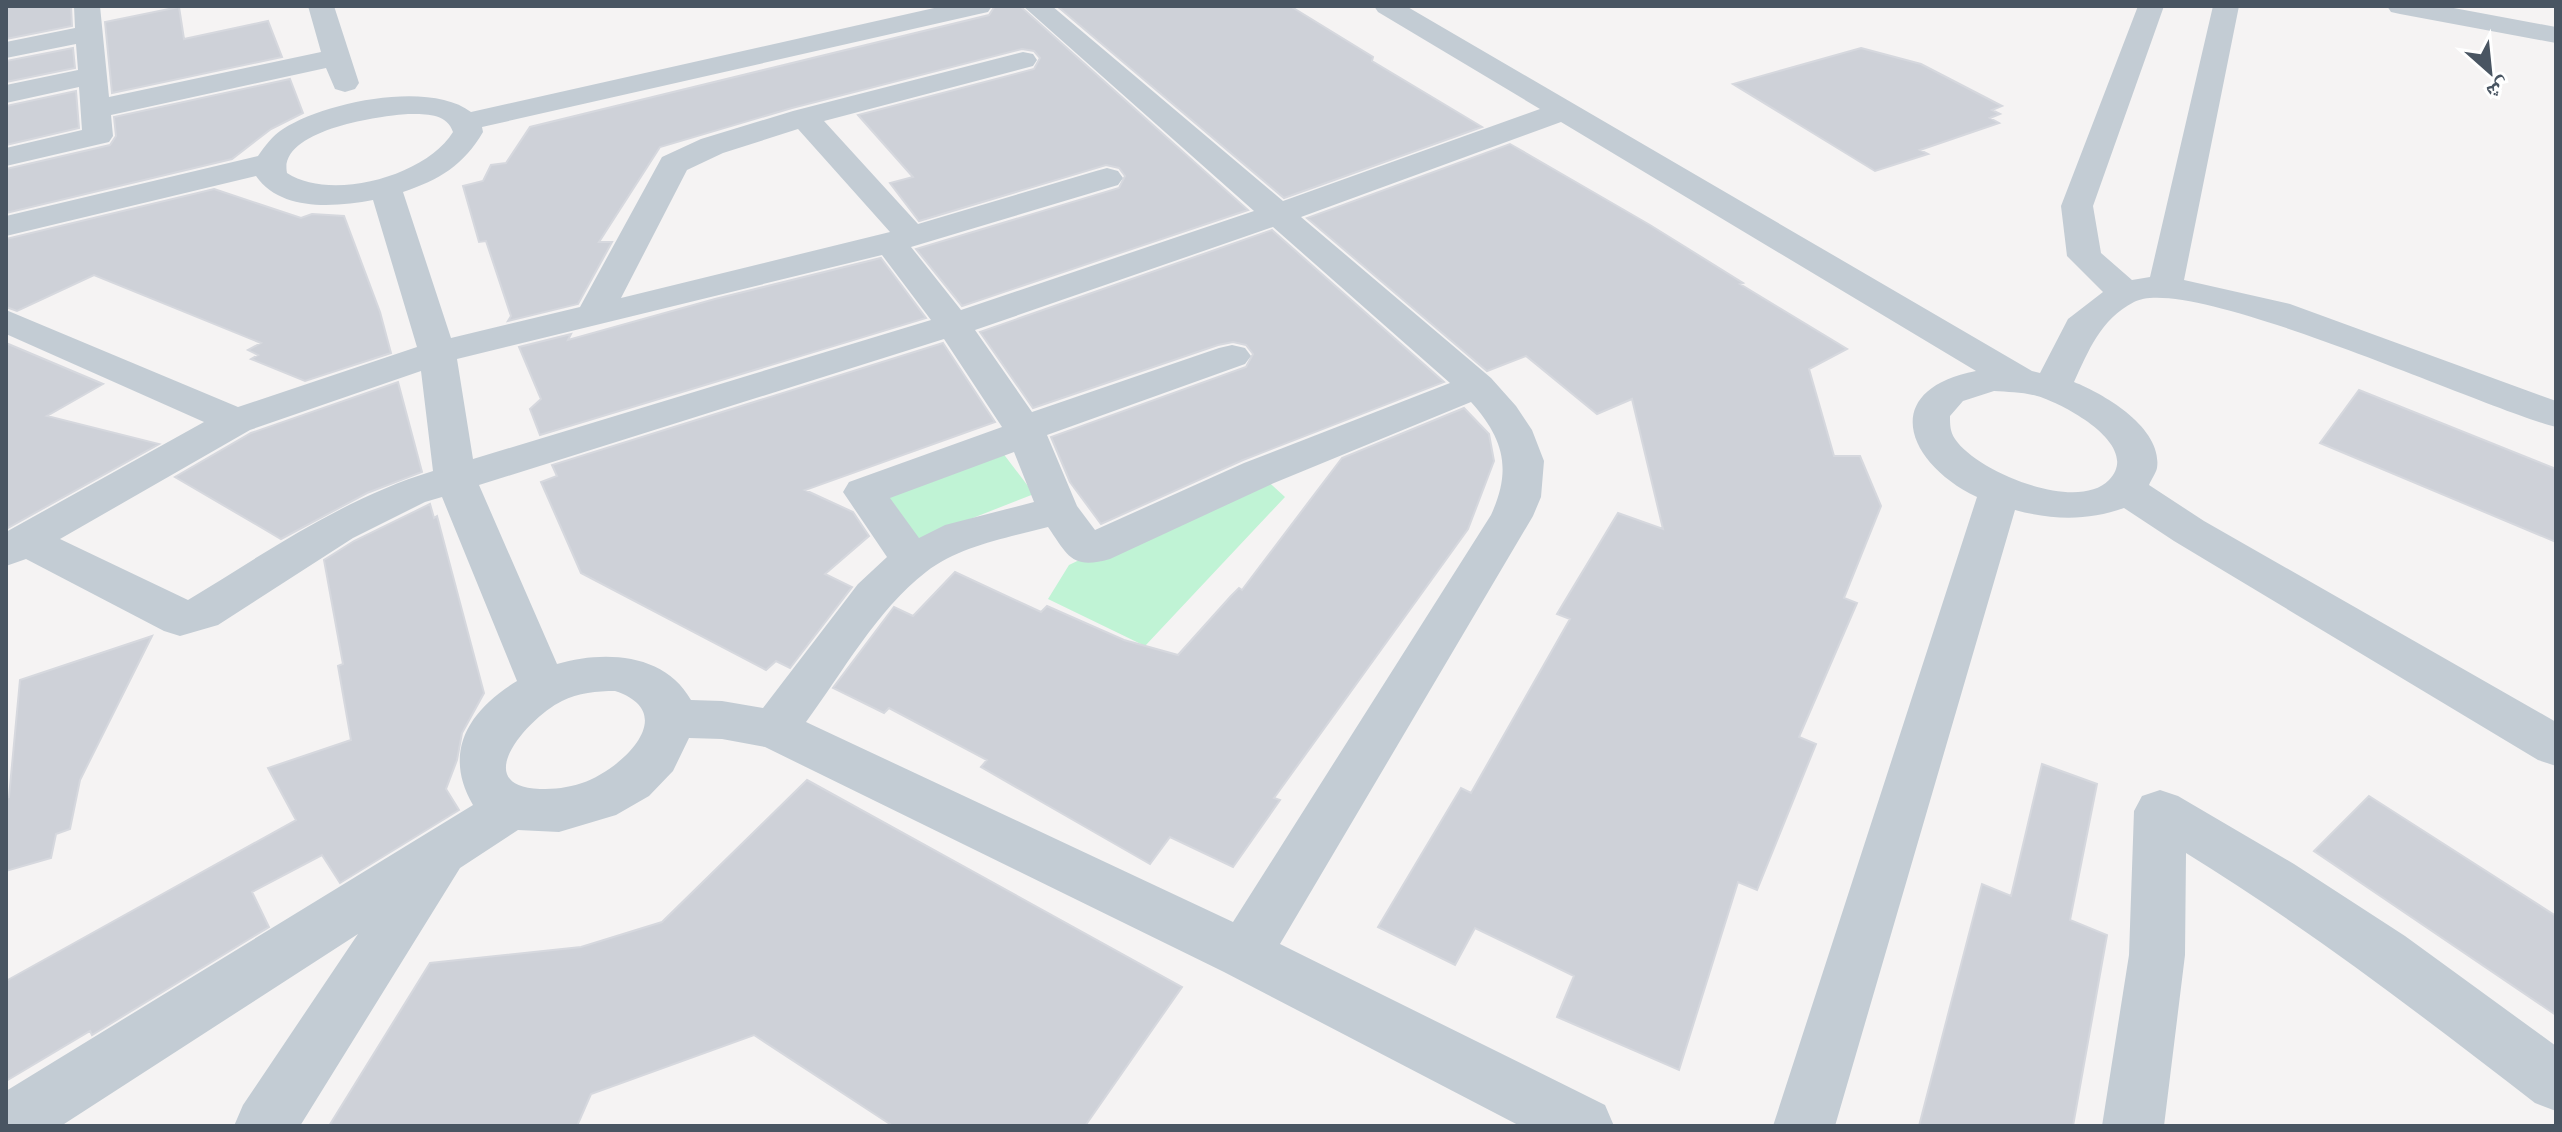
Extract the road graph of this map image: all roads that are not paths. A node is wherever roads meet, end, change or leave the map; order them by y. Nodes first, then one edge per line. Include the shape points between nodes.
1 (321, 6) edge
2 (979, 6) edge
3 (1036, 6) edge
4 (1387, 6) edge
5 (2151, 6) edge
6 (2226, 6) edge
7 (2400, 6) edge
8 (89, 19) edge
9 (2556, 35) edge
10 (6, 50) edge
11 (337, 57) junction
12 (1023, 60) dead end
13 (94, 75) junction
14 (6, 94) edge
15 (97, 109) junction
16 (1566, 110) junction
17 (354, 112) junction
18 (804, 117) junction
19 (465, 122) junction
20 (6, 157) edge
21 (270, 163) junction
22 (1107, 178) dead end
23 (385, 187) junction
24 (1276, 215) junction
25 (6, 226) edge
26 (900, 239) junction
27 (2165, 289) junction
28 (2124, 292) junction
29 (593, 316) junction
30 (6, 321) edge
31 (953, 325) junction
32 (437, 353) junction
33 (1232, 356) dead end
34 (2036, 384) junction
35 (1477, 386) junction
36 (2556, 415) edge
37 (236, 421) junction
38 (1026, 433) junction
39 (455, 478) junction
40 (2125, 489) junction
41 (2000, 491) junction
42 (1058, 510) junction
43 (15, 546) edge
44 (912, 560) junction
45 (544, 688) junction
46 (670, 719) junction
47 (774, 729) junction
48 (2556, 746) edge
49 (511, 808) junction
50 (443, 850) junction
51 (1244, 954) junction
52 (2556, 1082) edge
53 (6, 1126) edge
54 (265, 1126) edge
55 (1583, 1126) edge
56 (1804, 1126) edge
57 (2133, 1126) edge

1 - 11 street
2 - 19 street
3 - 24 street
4 - 16 street
5 - 28 street via 2077,206 2084,256
6 - 27 street
7 - 9 street
8 - 10 street
8 - 13 street
11 - 15 street
11 - 17 street
12 - 18 street
13 - 14 street
13 - 15 street
15 - 20 street via 98,136
16 - 24 street
16 - 34 street
17 - 19 street via 430,106
17 - 21 street via 298,134
18 - 26 street
18 - 29 street via 673,164
19 - 23 street via 468,135 452,156
21 - 23 street via 275,180 296,191 337,194
21 - 25 street
22 - 26 street
23 - 32 street
24 - 31 street
24 - 35 street
26 - 29 street
26 - 31 street
27 - 28 street
27 - 36 street via 2277,312
28 - 34 street via 2081,327
29 - 32 street
30 - 37 street
31 - 38 street
31 - 39 street
32 - 37 street
32 - 39 street
33 - 38 street via 1029,427
34 - 40 street via 2100,411 2119,427 2137,460
34 - 41 street via 1983,381 1951,389 1930,413 1937,445 1952,462
35 - 42 street via 1259,473 1095,548 1084,547
35 - 51 street via 1499,408 1523,452 1521,499
37 - 43 street
38 - 42 street
38 - 44 street via 864,492
39 - 43 street via 378,505 187,619
39 - 45 street
40 - 41 street via 2085,504 2058,504
40 - 48 street
41 - 56 street
42 - 44 street via 960,536
44 - 47 street via 874,595
45 - 46 street via 588,674 630,675 659,691
45 - 49 street via 506,716 484,750 485,783
46 - 47 street
46 - 49 street via 666,742 650,765 614,793 567,811
47 - 51 street
49 - 50 street
50 - 53 street
50 - 54 street
51 - 55 street
52 - 57 street via 2385,954 2160,811 2157,955

